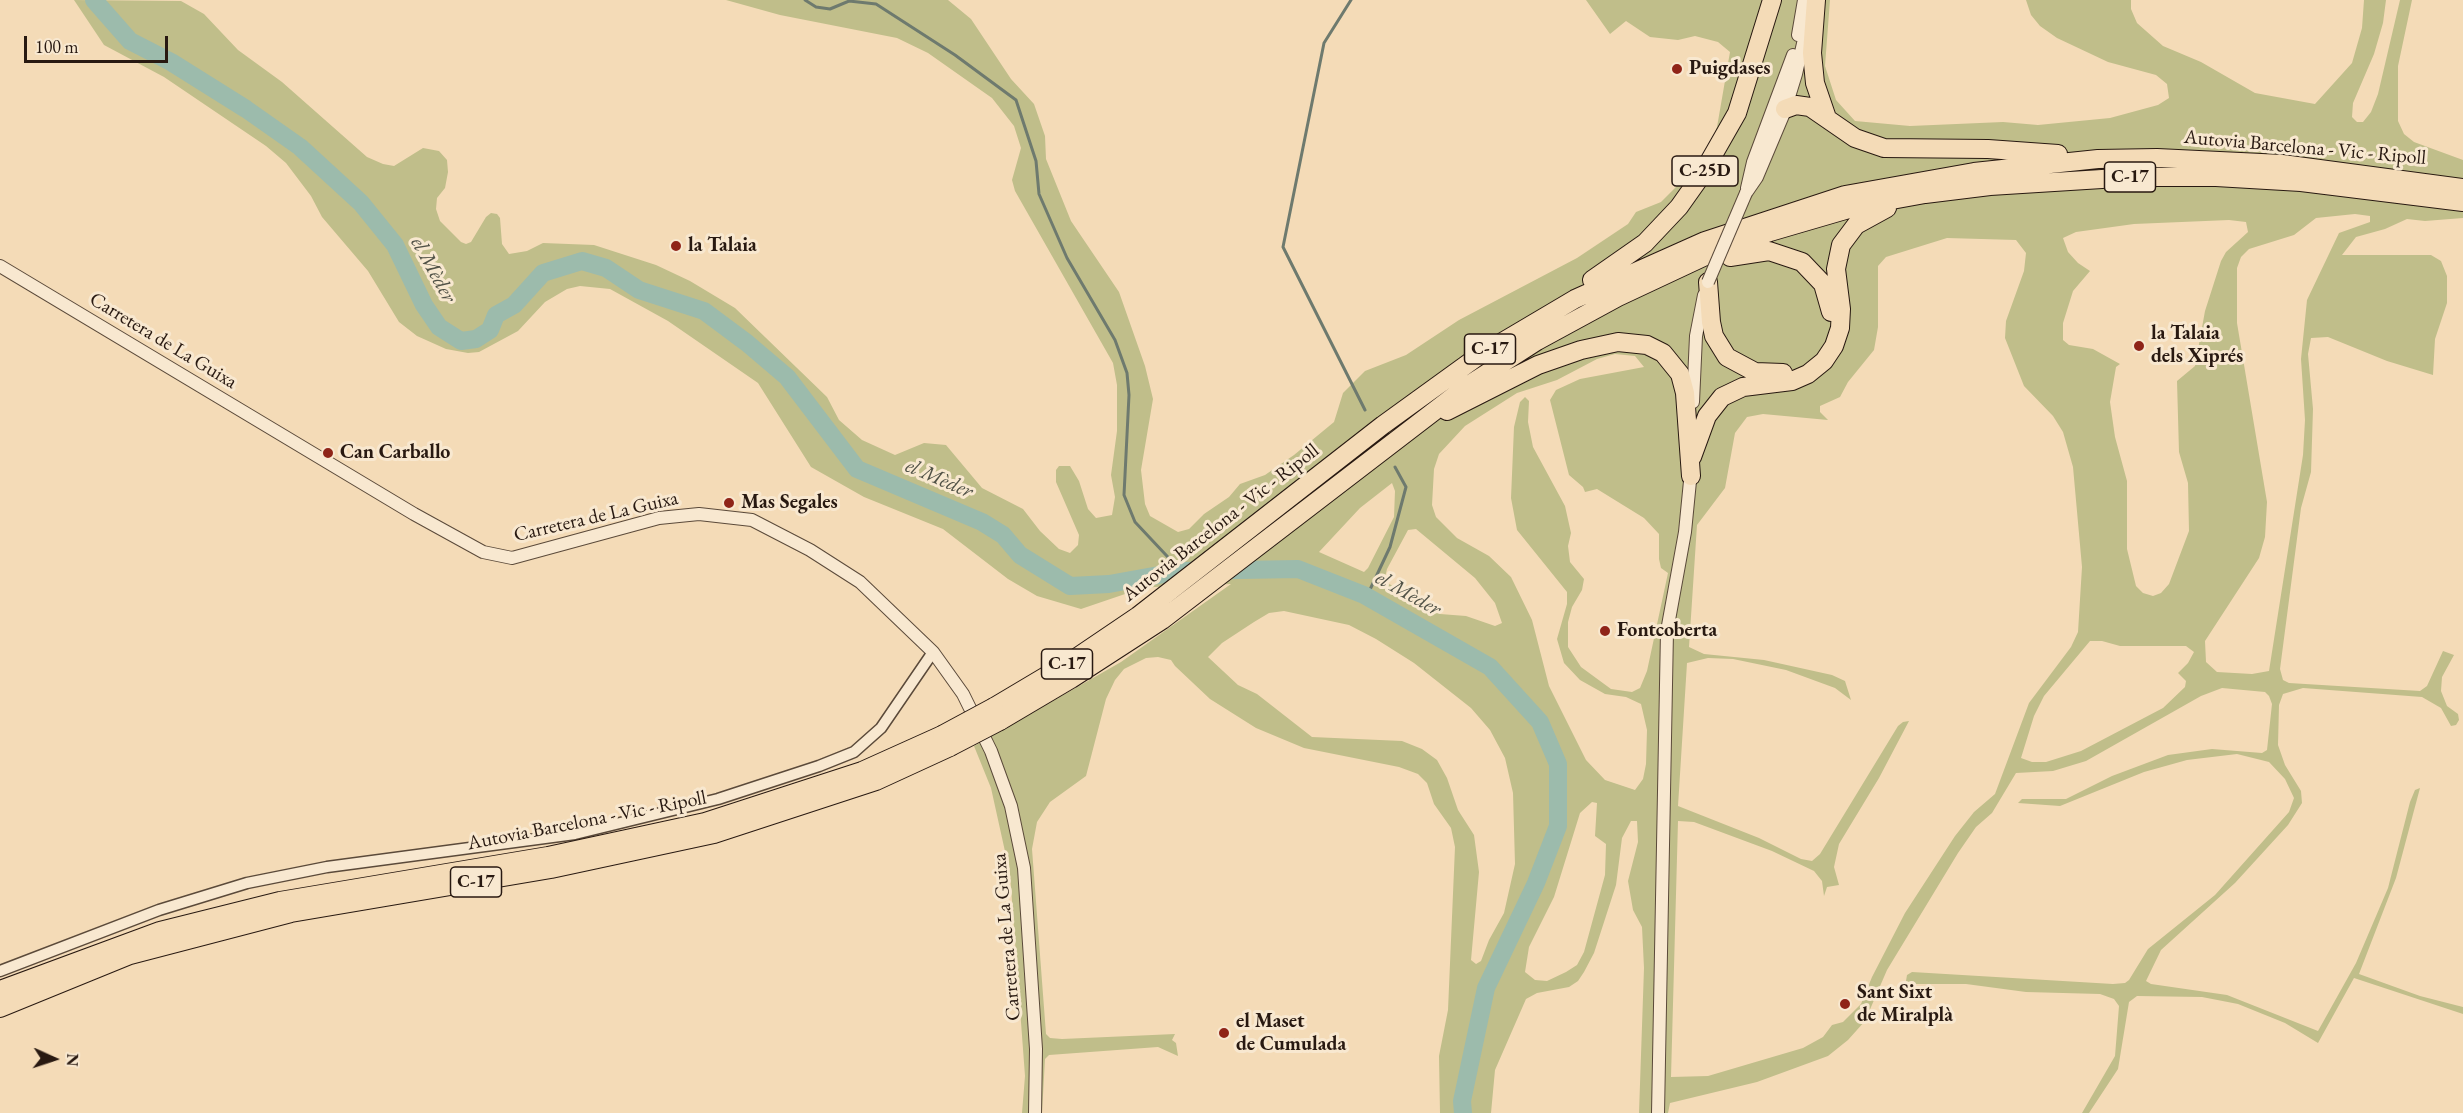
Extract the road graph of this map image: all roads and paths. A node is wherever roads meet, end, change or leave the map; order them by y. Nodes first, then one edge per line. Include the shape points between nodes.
1 (1772, 0) edge
2 (1804, 0) edge
3 (1809, 0) edge
4 (1816, 0) edge
5 (1785, 109) junction
6 (1828, 119) junction
7 (2098, 159) junction
8 (1747, 188) junction
9 (2463, 188) edge
10 (1925, 194) junction
11 (2463, 202) edge
12 (1702, 259) junction
13 (0, 266) edge
14 (1708, 282) junction
15 (1575, 299) junction
16 (1423, 420) junction
17 (1692, 457) junction
18 (1690, 476) junction
19 (933, 652) junction
20 (997, 714) junction
21 (946, 741) junction
22 (0, 970) edge
23 (0, 990) edge
24 (0, 1008) edge
25 (1035, 1113) edge
26 (1658, 1113) edge

1 - 15 highway, C-25D via 1737,113 1701,176 1679,207 1644,243 1577,291
2 - 8 street via 1791,64 1758,148
3 - 5 street via 1804,41
4 - 6 highway via 1812,53 1816,93
5 - 6 highway via 1805,105
5 - 8 street via 1757,177
6 - 7 highway via 1855,138 1884,148 2015,151
7 - 9 highway, Autovia Barcelona - Vic - Ripoll / C-17 via 2282,164
7 - 15 highway, Autovia Barcelona - Vic - Ripoll / C-17 via 1974,172 1845,195 1705,241
8 - 14 street, bridge
10 - 11 highway, Autovia Barcelona - Vic - Ripoll / C-17 via 2123,178 2216,177 2336,186
10 - 12 highway, Autovia Barcelona - Vic - Ripoll / C-17 via 1798,223
10 - 17 highway via 1874,213 1845,238 1836,269 1840,328 1824,361 1792,381 1743,387 1722,397 1707,416
12 - 14 highway via 1710,262 1768,251 1802,262 1820,278 1828,296 1831,317 1824,344 1793,371 1766,375 1744,368 1727,357 1714,336
12 - 16 highway, Autovia Barcelona - Vic - Ripoll / C-17 via 1567,323 1467,386
13 - 19 street, Carretera de La Guixa via 483,552 512,558 684,514 752,520 860,582
14 - 17 street via 1696,336
15 - 20 highway, Autovia Barcelona - Vic - Ripoll / C-17 via 1477,357 1383,425 1138,616
16 - 18 highway via 1538,365 1581,350 1618,342 1647,345 1670,359 1680,374 1685,393
16 - 20 highway, Autovia Barcelona - Vic - Ripoll / C-17 via 1162,620 1071,679
17 - 18 street
18 - 26 street via 1685,532 1667,631
19 - 22 street via 881,728 854,752 819,766 718,799 575,834 327,867 248,883 159,910
19 - 25 street, Carretera de La Guixa via 963,694 991,751 1011,806 1024,868 1036,1049
20 - 21 highway, Autovia Barcelona - Vic - Ripoll / C-17, bridge
21 - 23 highway, Autovia Barcelona - Vic - Ripoll / C-17 via 705,822 548,856 280,901 160,931
21 - 24 highway, Autovia Barcelona - Vic - Ripoll / C-17 via 876,781 714,834 551,869 291,913 130,956

